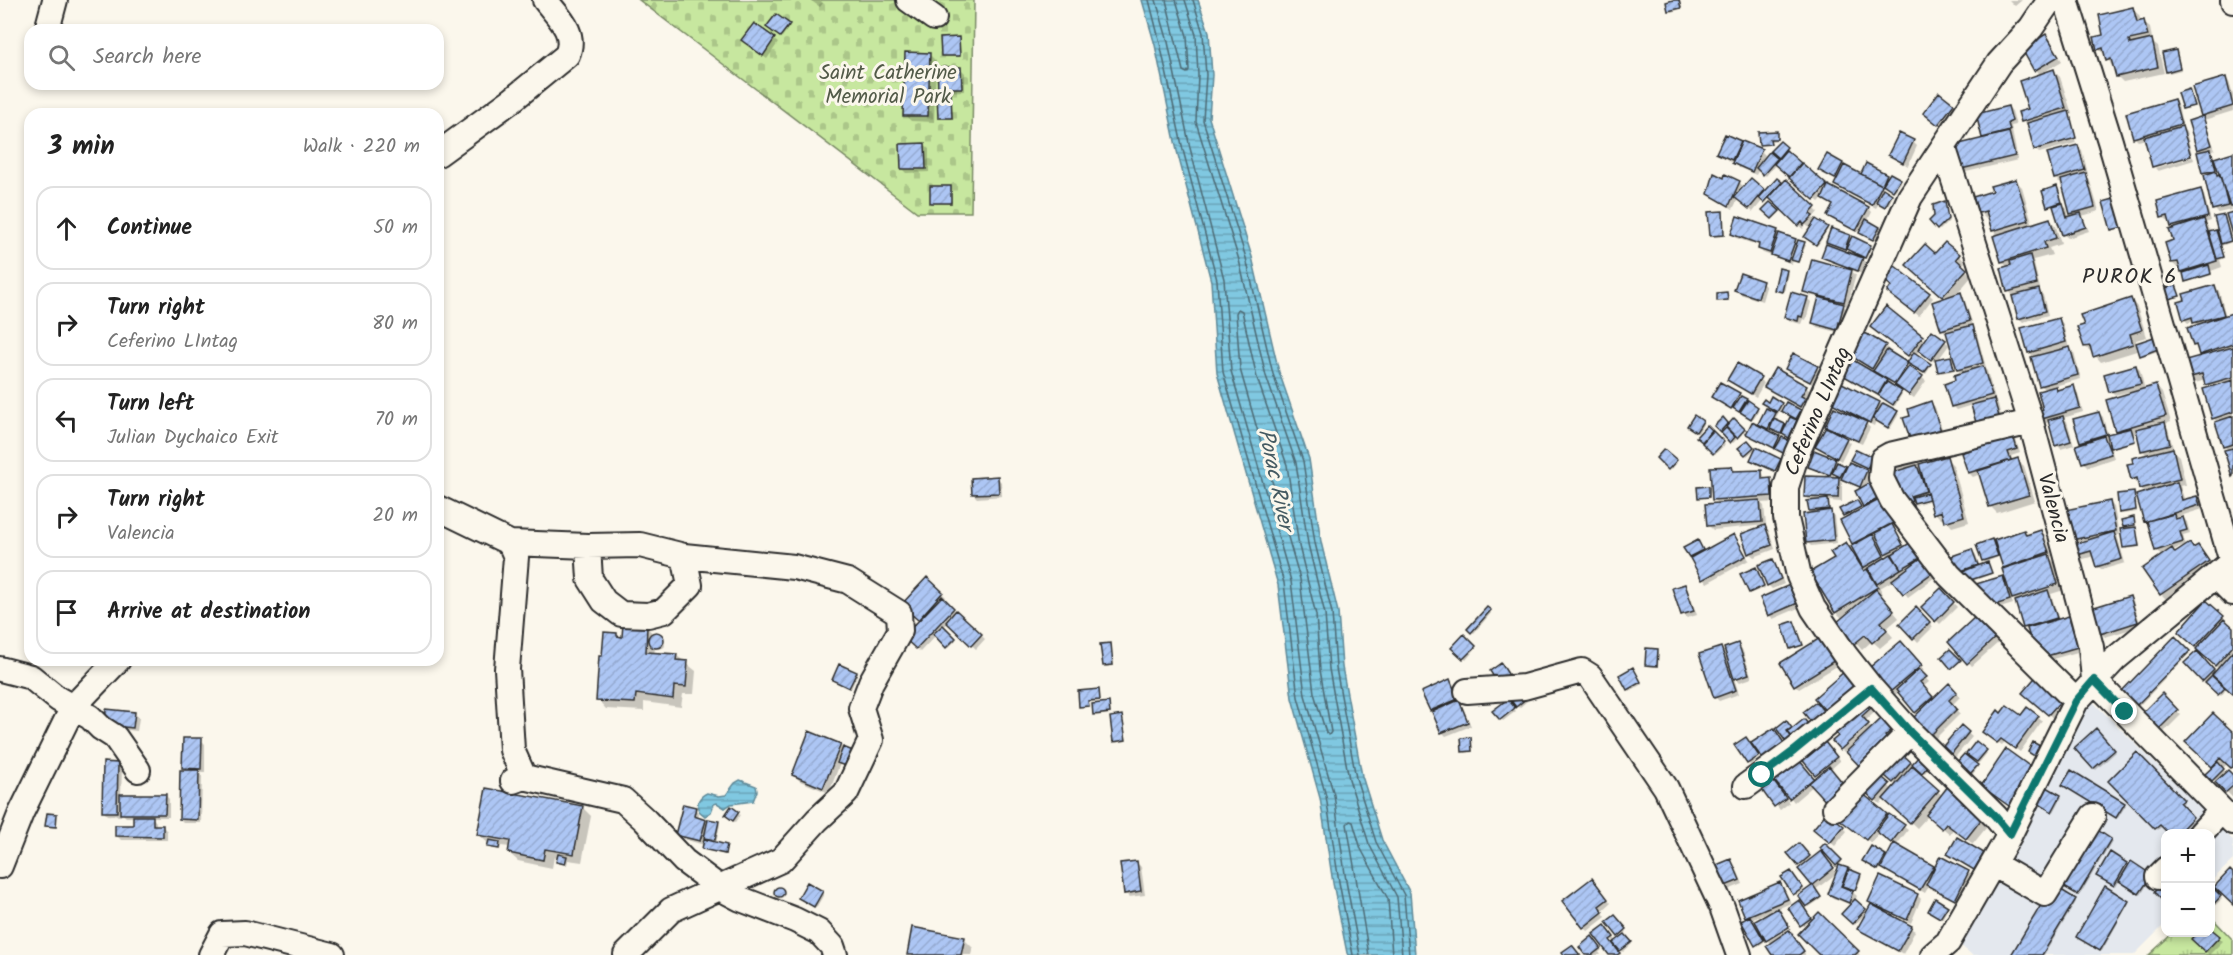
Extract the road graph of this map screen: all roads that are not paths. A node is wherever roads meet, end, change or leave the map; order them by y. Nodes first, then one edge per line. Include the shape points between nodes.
1 (55, 0) edge
2 (545, 0) edge
3 (909, 0) edge
4 (2050, 0) edge
5 (2066, 0) edge
6 (934, 18) dead end
7 (49, 24) edge
8 (1944, 148) junction
9 (444, 150) edge
10 (2031, 422) junction
11 (444, 511) edge
12 (510, 543) junction
13 (588, 546) junction
14 (684, 556) junction
15 (2228, 573) edge
16 (112, 666) edge
17 (0, 669) edge
18 (2094, 680) junction
19 (1871, 688) junction
20 (1467, 691) dead end
21 (2076, 701) junction
22 (74, 707) junction
23 (1910, 732) junction
24 (138, 770) dead end
25 (1746, 786) dead end
26 (1835, 808) dead end
27 (2093, 816) dead end
28 (2227, 817) edge
29 (2208, 829) edge
30 (2010, 834) junction
31 (1993, 864) junction
32 (0, 866) edge
33 (720, 888) junction
34 (1942, 951) edge
35 (211, 955) edge
36 (332, 955) edge
37 (626, 955) edge
38 (835, 955) edge
39 (1739, 955) edge

1 - 7 street
2 - 9 street via 567,29 571,46 567,55
3 - 6 street
4 - 8 street, Ceferino LIntag via 1999,63
5 - 15 street via 2110,141
8 - 10 street, Valencia
8 - 19 street, Ceferino LIntag via 1910,197 1785,487 1786,518 1799,576 1813,608
10 - 18 street, Valencia via 2091,648
10 - 21 street via 1890,455 1883,459 1881,478 1892,500 1949,575
11 - 12 street
12 - 13 street
12 - 33 street via 516,557 507,669 512,750 518,779 623,800 684,861
13 - 14 street via 640,545
13 - 14 street via 590,579 604,602 621,614 664,611 690,585
14 - 33 street via 794,567 848,581 899,613 900,631 861,708 871,740 846,793 781,860
15 - 18 street via 2115,659
16 - 22 street
17 - 22 street via 31,677
18 - 21 street
18 - 28 street
19 - 23 street, Ceferino LIntag
19 - 25 street
20 - 39 street via 1524,687 1582,671 1590,676 1666,788 1722,907
21 - 30 street
22 - 24 street via 115,737
22 - 32 street via 21,813
23 - 26 street
23 - 30 street, Ceferino LIntag
27 - 31 street via 2045,894
28 - 29 street
30 - 31 street
31 - 34 street
33 - 37 street via 671,910
33 - 38 street via 819,932
35 - 36 street via 222,934 245,933

